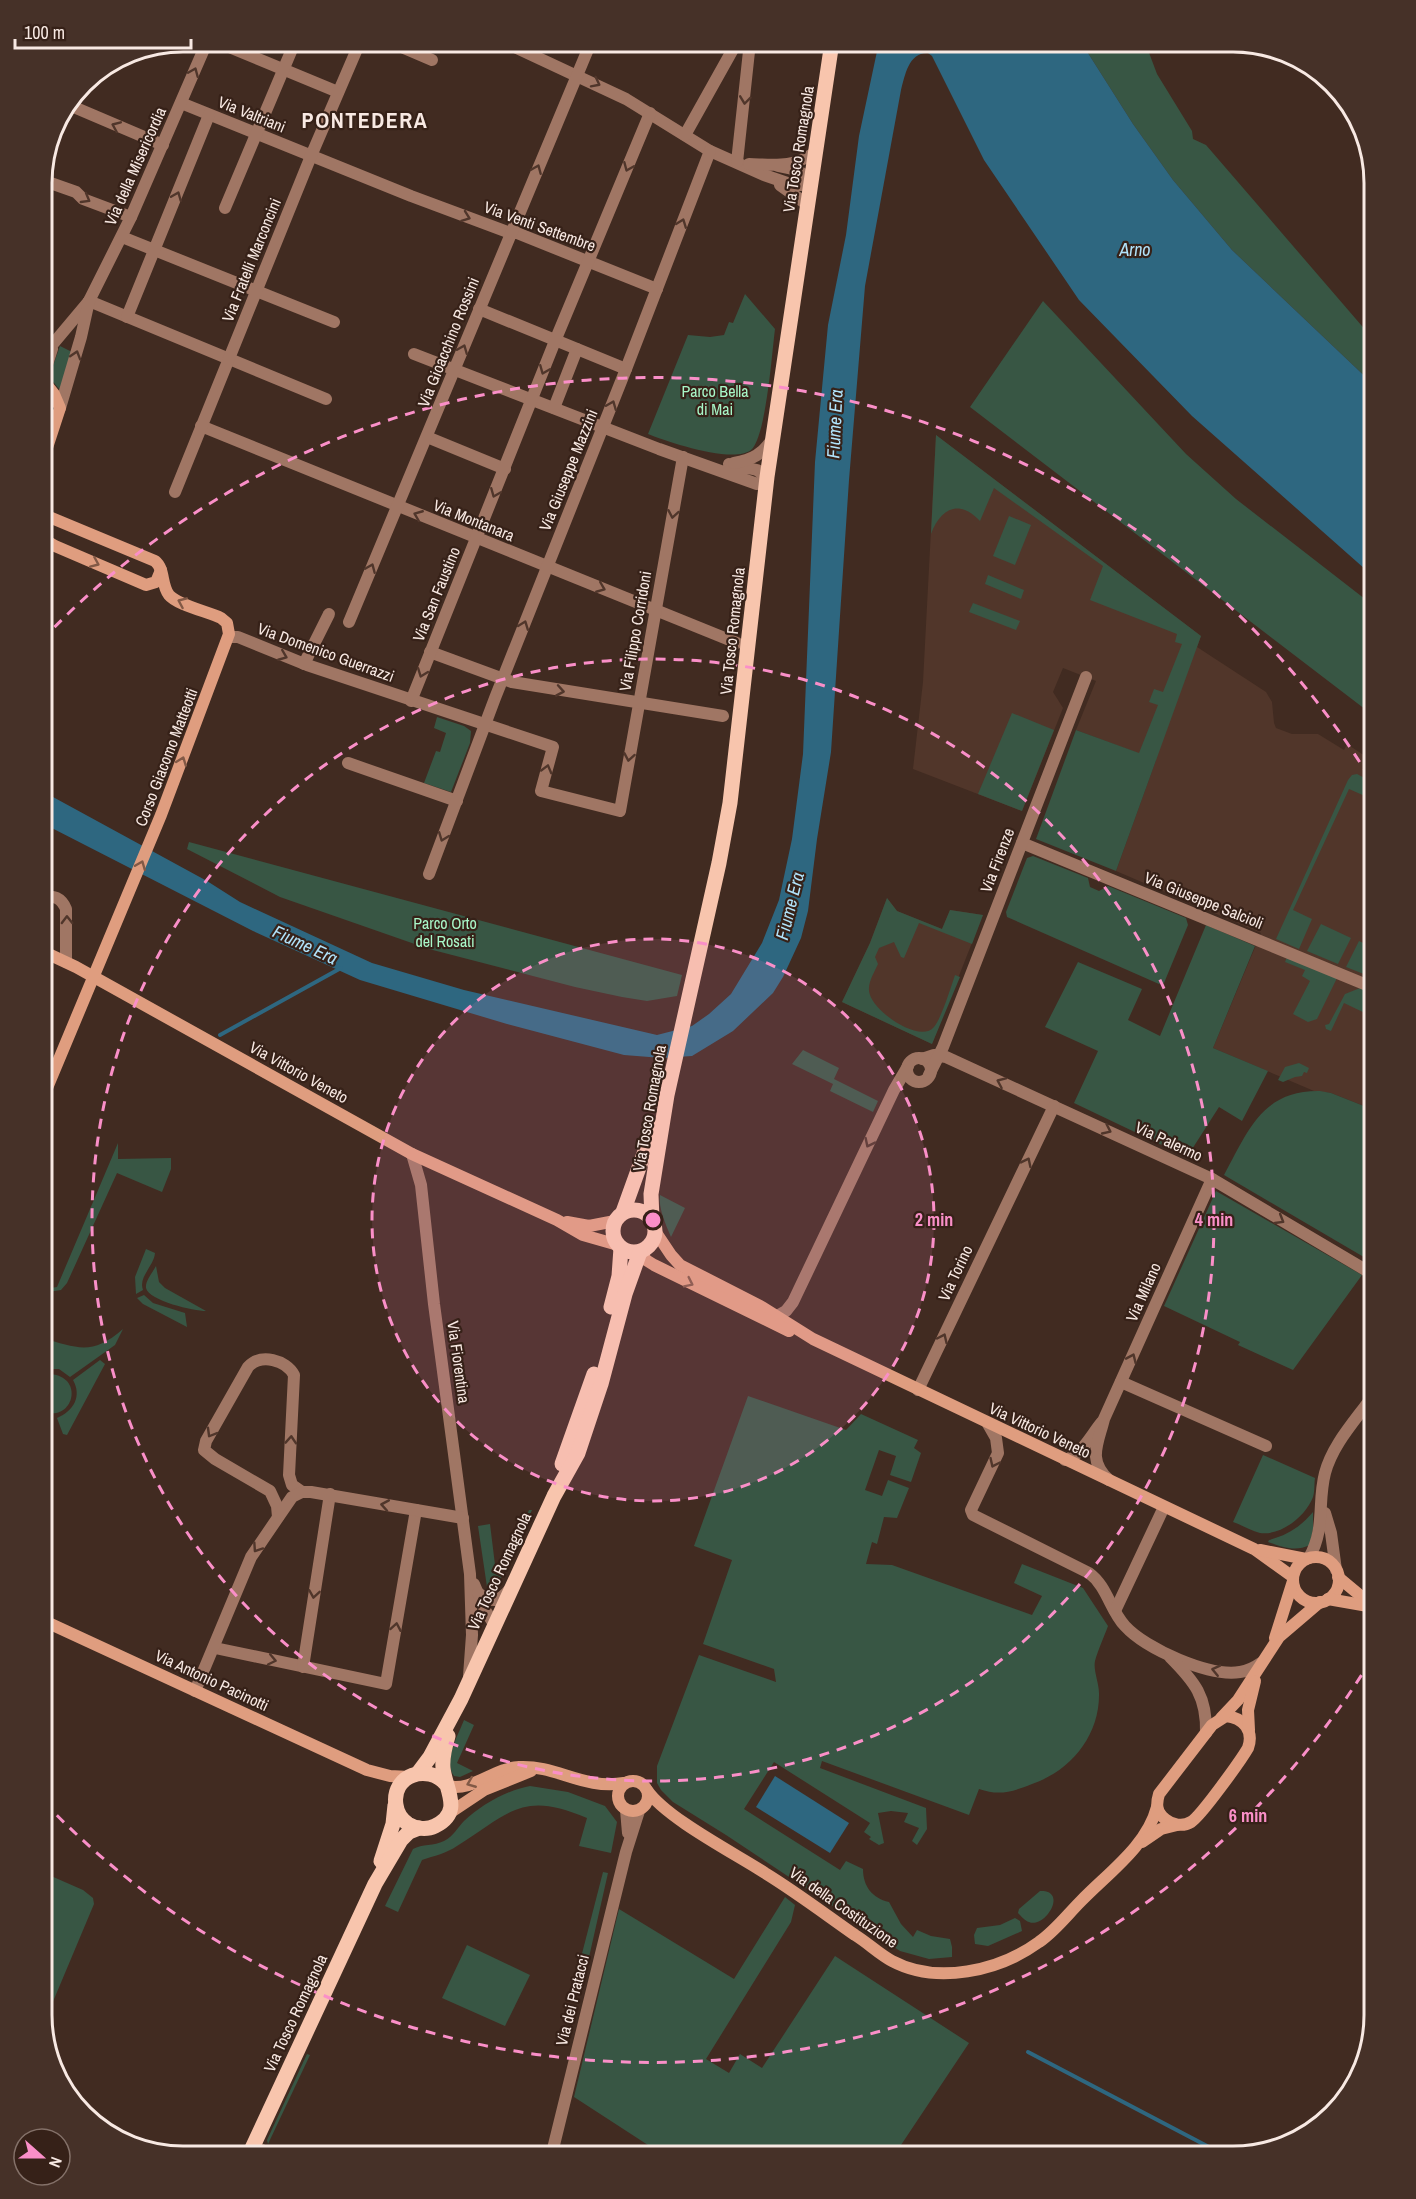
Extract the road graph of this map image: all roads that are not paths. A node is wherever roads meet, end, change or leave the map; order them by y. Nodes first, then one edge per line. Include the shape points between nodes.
1 (202, 53) edge
2 (244, 53) edge
3 (290, 53) edge
4 (355, 53) edge
5 (416, 53) edge
6 (529, 53) edge
7 (586, 53) edge
8 (731, 53) edge
9 (749, 53) edge
10 (830, 53) edge
11 (432, 60) dead end
12 (283, 69) junction
13 (576, 74) junction
14 (338, 92) junction
15 (181, 103) junction
16 (77, 108) edge
17 (650, 113) junction
18 (209, 115) junction
19 (256, 134) junction
20 (685, 135) junction
21 (163, 145) junction
22 (710, 151) junction
23 (816, 152) junction
24 (311, 156) junction
25 (740, 163) junction
26 (778, 166) junction
27 (764, 175) junction
28 (812, 180) junction
29 (53, 184) edge
30 (411, 196) joint
31 (808, 205) junction
32 (225, 208) dead end
33 (131, 217) junction
34 (510, 233) junction
35 (122, 237) junction
36 (155, 250) junction
37 (588, 261) junction
38 (657, 289) junction
39 (256, 291) junction
40 (89, 301) junction
41 (479, 309) junction
42 (127, 317) junction
43 (334, 322) dead end
44 (555, 341) junction
45 (55, 342) junction
46 (53, 344) edge
47 (53, 348) edge
48 (577, 349) junction
49 (414, 354) dead end
50 (228, 359) junction
51 (454, 369) junction
52 (626, 369) junction
53 (53, 393) edge
54 (326, 399) dead end
55 (532, 399) junction
56 (60, 408) junction
57 (554, 408) junction
58 (57, 420) junction
59 (53, 424) edge
60 (201, 426) junction
61 (603, 427) junction
62 (53, 432) edge
63 (427, 437) junction
64 (773, 438) junction
65 (683, 457) junction
66 (700, 462) junction
67 (729, 464) junction
68 (505, 469) junction
69 (767, 477) junction
70 (735, 478) junction
71 (175, 492) dead end
72 (398, 507) junction
73 (763, 513) junction
74 (53, 519) edge
75 (477, 539) junction
76 (53, 545) edge
77 (547, 566) junction
78 (161, 570) junction
79 (656, 610) junction
80 (329, 614) dead end
81 (349, 622) dead end
82 (229, 637) junction
83 (738, 643) dead end
84 (430, 652) junction
85 (304, 664) junction
86 (1086, 678) dead end
87 (502, 679) junction
88 (411, 701) junction
89 (639, 704) junction
90 (723, 716) dead end
91 (485, 726) junction
92 (348, 763) dead end
93 (457, 801) junction
94 (620, 811) joint
95 (1022, 843) junction
96 (429, 874) dead end
97 (53, 897) edge
98 (53, 956) edge
99 (66, 962) junction
100 (95, 978) junction
101 (1364, 984) edge
102 (940, 1055) junction
103 (922, 1059) junction
104 (908, 1066) junction
105 (929, 1075) junction
106 (53, 1076) edge
107 (667, 1095) junction
108 (1054, 1106) junction
109 (412, 1154) junction
110 (1212, 1179) junction
111 (619, 1216) junction
112 (557, 1220) junction
113 (654, 1225) junction
114 (620, 1246) junction
115 (640, 1252) junction
116 (1364, 1269) edge
117 (777, 1316) junction
118 (813, 1339) junction
119 (1121, 1382) junction
120 (918, 1390) junction
121 (1364, 1408) edge
122 (1104, 1419) junction
123 (988, 1424) junction
124 (1266, 1446) dead end
125 (1065, 1460) junction
126 (289, 1479) junction
127 (1110, 1481) junction
128 (270, 1491) junction
129 (302, 1492) junction
130 (555, 1492) junction
131 (330, 1494) junction
132 (1323, 1504) junction
133 (1164, 1507) junction
134 (416, 1510) junction
135 (278, 1517) junction
136 (463, 1518) junction
137 (1254, 1549) junction
138 (1308, 1559) junction
139 (471, 1574) junction
140 (1337, 1574) junction
141 (1293, 1578) junction
142 (511, 1588) junction
143 (477, 1592) junction
144 (1364, 1598) edge
145 (1324, 1600) junction
146 (1364, 1606) edge
147 (471, 1611) junction
148 (1115, 1611) junction
149 (52, 1625) edge
150 (491, 1630) junction
151 (215, 1648) junction
152 (1271, 1648) junction
153 (1170, 1656) junction
154 (303, 1667) junction
155 (1259, 1667) junction
156 (469, 1681) junction
157 (195, 1691) junction
158 (461, 1700) junction
159 (1221, 1718) junction
160 (1249, 1730) junction
161 (1206, 1733) junction
162 (535, 1769) junction
163 (367, 1770) junction
164 (414, 1775) junction
165 (588, 1783) junction
166 (624, 1783) junction
167 (447, 1785) junction
168 (647, 1790) junction
169 (395, 1800) junction
170 (1157, 1807) junction
171 (631, 1808) junction
172 (448, 1814) junction
173 (685, 1822) junction
174 (1179, 1825) junction
175 (419, 1828) junction
176 (1134, 1848) junction
177 (375, 1884) junction
178 (252, 2146) edge
179 (554, 2146) edge

15 -> 1 street, Via della Misericordia
2 - 12 street
3 - 12 street
4 - 14 street, Via Fratelli Marconcini
5 - 11 street
6 - 13 street
7 - 13 street, Via Gioacchino Rossini
8 - 20 street
9 -> 25 street
10 - 23 main road, Via Tosco Romagnola
12 - 14 street
12 - 19 street
13 -> 17 street
34 -> 13 street, Via Gioacchino Rossini
14 - 24 street, Via Fratelli Marconcini
15 - 18 street, Via Valtriani
15 - 21 street, Via della Misericordia
21 -> 16 street
17 - 20 street
17 -> 37 street
18 - 19 street, Via Valtriani
36 -> 18 street
19 - 24 street, Via Valtriani
19 - 32 street
20 - 22 street
21 - 33 street, Via della Misericordia
22 - 25 street
38 -> 22 street, Via Giuseppe Mazzini
23 - 26 street via 797,163
23 - 28 main road, Via Tosco Romagnola
24 - 30 street, Via Valtriani
24 - 39 street, Via Fratelli Marconcini
25 - 26 street
25 - 27 street
26 - 28 street via 797,170
27 - 28 street via 800,186
27 - 31 street
28 - 31 main road, Via Tosco Romagnola
29 -> 33 street
30 -> 34 street, Via Venti Settembre
31 - 64 main road, Via Tosco Romagnola
33 - 35 street, Via della Misericordia
34 - 37 street, Via Venti Settembre
34 - 41 street, Via Gioacchino Rossini
35 - 36 street
35 - 40 street, Via della Misericordia
36 - 39 street
36 - 42 street
37 - 38 street, Via Venti Settembre
37 - 44 street
38 - 52 street, Via Giuseppe Mazzini
39 - 43 street
39 - 50 street, Via Fratelli Marconcini
40 - 42 street
40 - 45 street, Via della Misericordia
56 -> 40 street, Via della Misericordia
41 - 44 street
51 -> 41 street, Via Gioacchino Rossini
42 - 50 street
44 - 48 street
44 -> 55 street, Via San Faustino
45 - 46 street, Via della Misericordia
45 - 47 street, Via della Misericordia
48 - 52 street
48 - 57 street
49 - 51 street
50 - 54 street
50 - 60 street, Via Fratelli Marconcini
51 - 55 street
51 - 63 street, Via Gioacchino Rossini
61 -> 52 street, Via Giuseppe Mazzini
53 - 56 street
55 - 57 street
55 - 68 street, Via San Faustino
56 - 58 street, Via della Misericordia
57 - 61 street
58 - 59 street
58 - 62 street, Via della Misericordia
60 - 71 street, Via Fratelli Marconcini
60 - 72 street, Via Montanara
61 - 65 street
61 - 77 street, Via Giuseppe Mazzini
63 - 68 street
63 - 72 street, Via Gioacchino Rossini
64 - 67 street via 758,456
64 - 69 main road, Via Tosco Romagnola
65 - 66 street
65 -> 79 street, Via Filippo Corridoni
66 - 67 street
66 - 70 street
67 - 69 street via 757,470
68 -> 75 street, Via San Faustino
69 - 70 street via 757,484
69 - 73 main road, Via Tosco Romagnola
70 - 73 street via 756,494
75 -> 72 street, Via Montanara
81 -> 72 street, Via Gioacchino Rossini
73 - 107 main road, Via Tosco Romagnola via 730,803
74 - 78 street via 154,561
75 - 77 street, Via Montanara
75 - 84 street, Via San Faustino
76 -> 78 street via 146,585 156,582
77 -> 79 street, Via Montanara
87 -> 77 street, Via Giuseppe Mazzini
82 -> 78 street via 228,626 220,617 171,597
79 - 83 street, Via Montanara
79 - 89 street, Via Filippo Corridoni
80 - 85 street
82 -> 85 street, Via Domenico Guerrazzi via 238,637
100 -> 82 street, Corso Giacomo Matteotti
84 - 87 street
84 -> 88 street, Via San Faustino
85 - 88 street, Via Domenico Guerrazzi
86 - 95 street, Via Firenze
87 -> 89 street
87 - 91 street, Via Giuseppe Mazzini
88 - 91 street, Via Domenico Guerrazzi
89 - 90 street
89 -> 94 street, Via Filippo Corridoni
91 - 93 street, Via Giuseppe Mazzini
94 -> 91 street, Via Domenico Guerrazzi via 541,791 553,747
92 - 93 street
93 -> 96 street, Via Giuseppe Mazzini
95 - 101 street, Via Giuseppe Salcioli
95 - 102 street, Via Firenze
99 -> 97 street via 66,909 64,903
98 - 99 street, Via Vittorio Veneto
99 - 100 street, Via Vittorio Veneto
100 - 106 street
100 - 109 street, Via Vittorio Veneto
102 - 103 street
102 - 105 street, Via Firenze
108 -> 102 street, Via Palermo
103 - 104 street via 912,1060
103 - 105 street via 928,1064
104 - 105 street via 907,1073 914,1081 924,1081
104 -> 117 street via 793,1302
107 - 111 main road, Via Tosco Romagnola
107 - 113 main road, Via Tosco Romagnola via 651,1194
108 -> 110 street, Via Palermo
120 -> 108 street, Via Torino
109 - 112 street, Via Vittorio Veneto
109 - 136 street, Via Fiorentina via 421,1185
110 -> 116 street, Via Palermo
119 -> 110 street, Via Milano
111 - 112 street, Via Vittorio Veneto via 590,1226
111 - 113 main road via 632,1209 642,1211
111 - 114 main road via 613,1232
112 - 114 street, Via Vittorio Veneto via 583,1235
113 - 115 main road via 651,1244
113 - 117 street, Via Vittorio Veneto via 680,1265
114 - 115 main road
114 - 130 main road, Via Tosco Romagnola via 618,1276 597,1363
115 -> 118 street, Via Vittorio Veneto via 647,1261 685,1281
115 - 130 main road, Via Tosco Romagnola via 592,1415 578,1453
117 - 118 street, Via Vittorio Veneto
118 - 120 street, Via Vittorio Veneto
119 - 122 street, Via Milano
119 - 124 street
120 - 123 street, Via Vittorio Veneto
121 - 132 street via 1331,1458 1324,1479
122 - 125 street, Via Milano via 1080,1451
122 - 127 street, Via Milano via 1095,1459
123 - 125 street, Via Vittorio Veneto
123 -> 148 street via 998,1453 971,1510 975,1516 1093,1575
125 - 127 street, Via Vittorio Veneto
126 - 128 street via 283,1490
126 -> 128 street via 294,1375 283,1363 257,1361 248,1367 204,1448 210,1456
126 - 129 street
127 - 133 street, Via Vittorio Veneto
128 - 135 street
129 - 131 street
129 - 135 street via 292,1497
130 - 142 main road, Via Tosco Romagnola
134 -> 131 street
131 -> 154 street
132 - 138 street via 1319,1537
132 - 140 street
133 - 137 street, Via Vittorio Veneto
133 - 148 street
134 - 136 street
154 -> 134 street via 386,1684
135 -> 151 street via 251,1557
136 - 139 street, Via Fiorentina
137 - 138 street, Via Vittorio Veneto
137 - 141 street, Via Vittorio Veneto
138 - 140 street via 1325,1559
138 - 141 street via 1297,1568
139 - 143 street, Via Fiorentina
139 - 147 street, Via Fiorentina
140 - 144 street
140 - 145 street via 1337,1588
141 - 145 street via 1296,1592 1302,1598 1310,1602
141 - 152 street
142 - 143 street via 494,1601
142 - 150 main road, Via Tosco Romagnola
143 - 150 street, Via Fiorentina
145 - 146 street
145 - 152 street via 1286,1630
147 - 150 street via 481,1630
147 - 156 street, Via Fiorentina
148 - 153 street via 1132,1633
149 - 157 street, Via Antonio Pacinotti
150 - 156 main road, Via Tosco Romagnola
151 -> 154 street
151 - 157 street
152 - 155 street
155 -> 153 street via 1228,1672
153 - 161 street via 1190,1677 1200,1695 1206,1713
155 - 159 street, Via della Costituzione
155 - 160 street, Via della Costituzione via 1248,1710
156 - 158 main road, Via Tosco Romagnola
157 - 163 street, Via Antonio Pacinotti
158 - 164 main road, Via Tosco Romagnola via 430,1757
158 - 167 main road, Via Tosco Romagnola via 443,1755
159 - 160 street via 1235,1718
159 - 161 street, Via della Costituzione
160 - 174 street, Via della Costituzione via 1250,1742 1245,1752 1197,1816 1190,1823
161 - 170 street, Via della Costituzione via 1159,1794
162 - 165 street, Via della Costituzione
162 -> 167 street, Via della Costituzione via 511,1768 464,1786
162 - 172 street via 491,1786
163 - 164 street, Via Antonio Pacinotti via 390,1776
163 - 169 street, Via Antonio Pacinotti via 391,1790
164 - 167 main road via 434,1774
164 - 169 main road via 399,1786
165 - 166 street, Via della Costituzione
165 - 171 street, Via della Costituzione
166 - 168 street via 637,1781
166 - 171 street via 618,1792
167 - 172 main road via 451,1798
168 - 171 street via 647,1803
168 - 173 street, Via della Costituzione via 658,1804
169 - 175 main road via 403,1820
169 - 177 main road, Via Tosco Romagnola via 393,1824
170 - 174 street via 1165,1819
170 - 176 street, Via della Costituzione
171 - 173 street, Via della Costituzione via 656,1810
171 - 179 street, Via dei Pratacci via 626,1852
172 - 175 main road via 433,1827
173 - 176 street, Via della Costituzione via 798,1894 884,1956 908,1968 938,1973 980,1968 1033,1947
174 - 176 street, Via della Costituzione via 1161,1829
175 - 177 main road, Via Tosco Romagnola via 401,1840
177 - 178 main road, Via Tosco Romagnola

